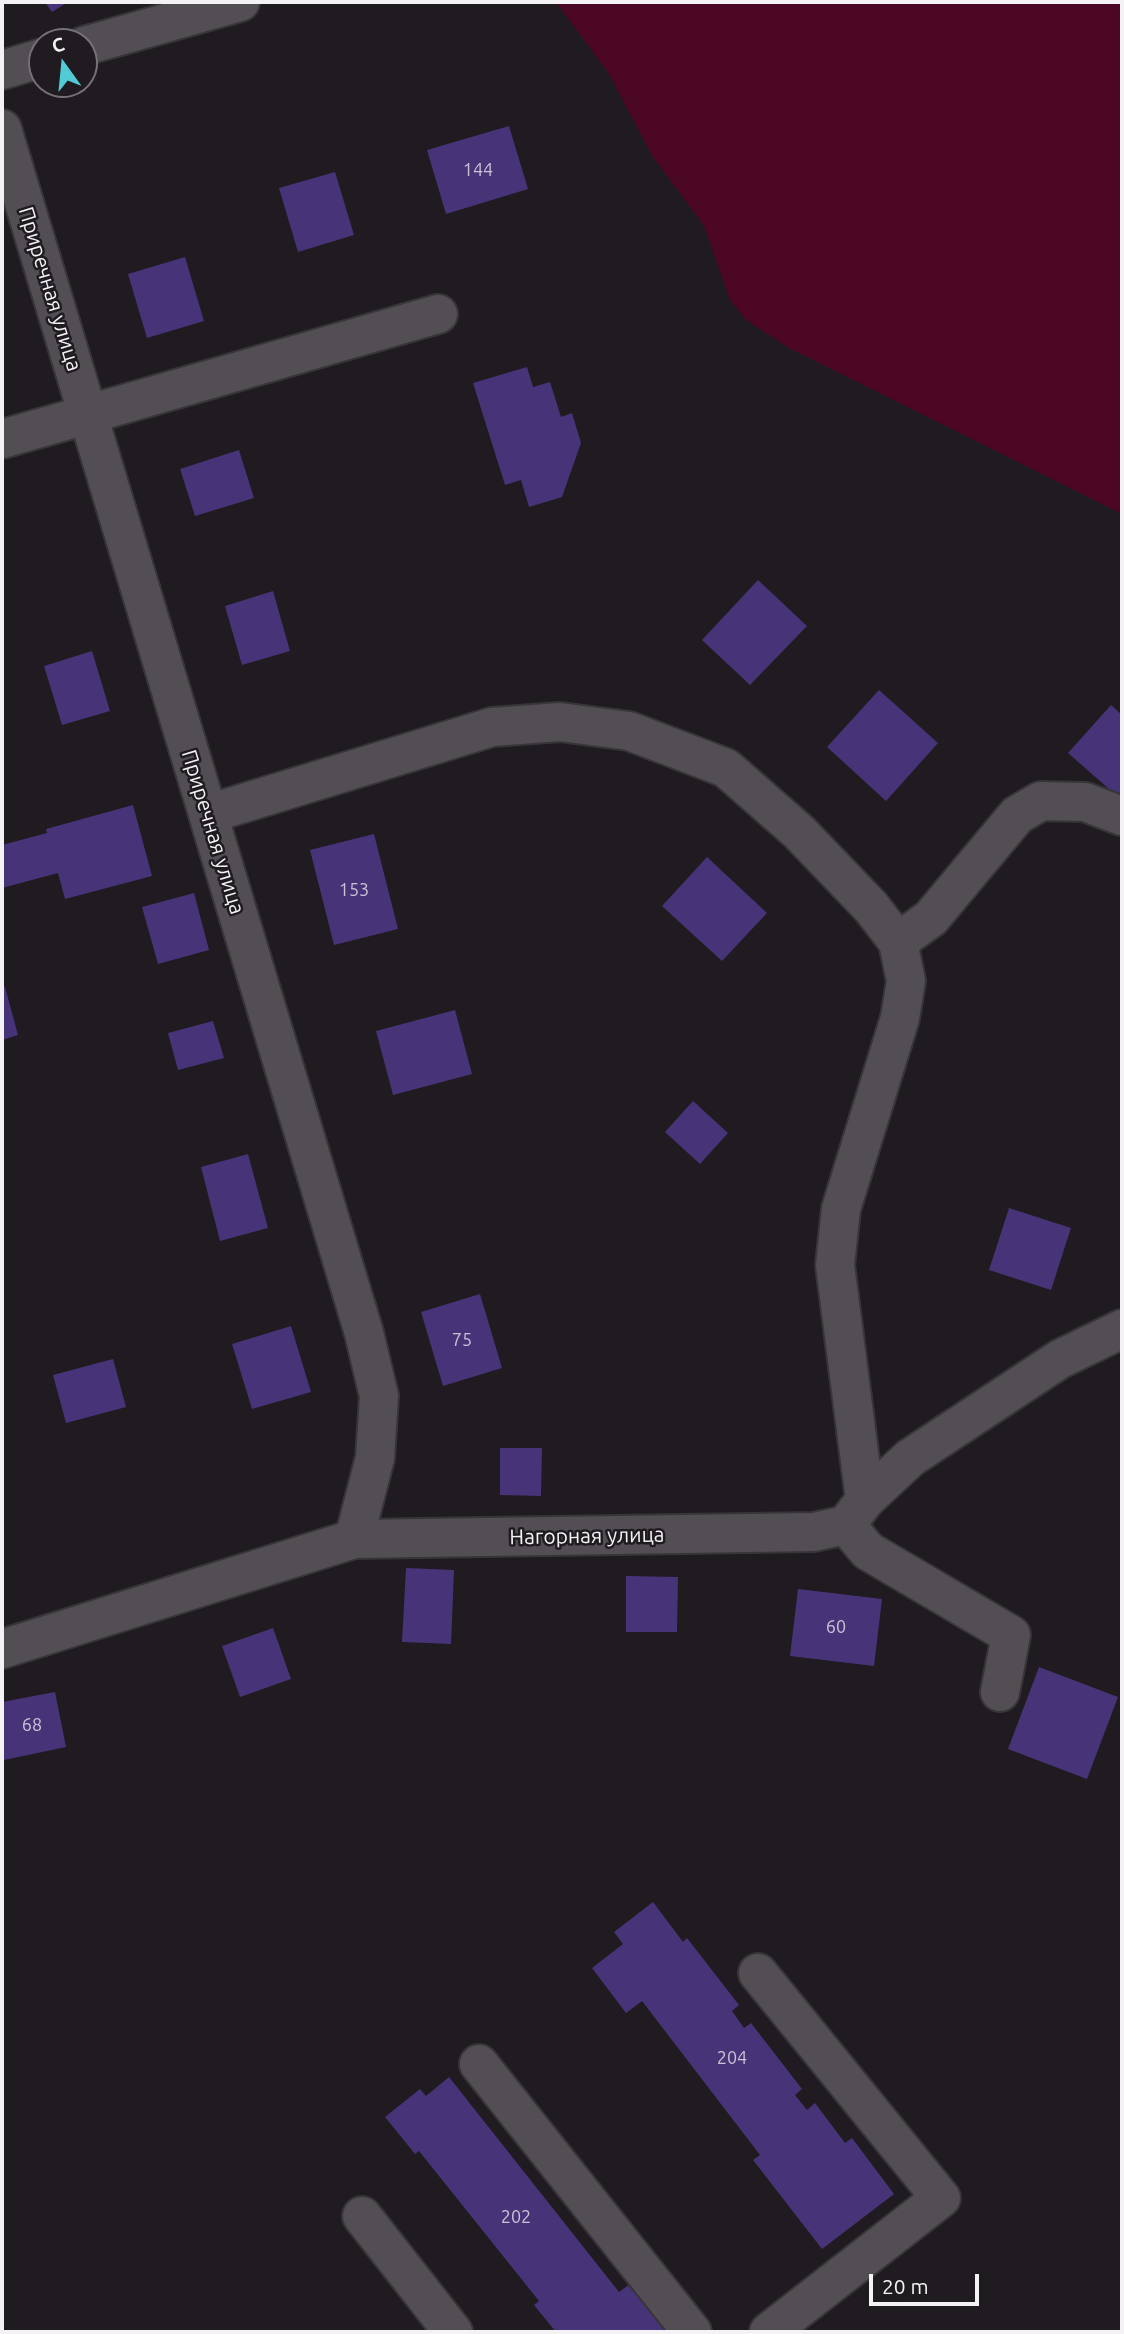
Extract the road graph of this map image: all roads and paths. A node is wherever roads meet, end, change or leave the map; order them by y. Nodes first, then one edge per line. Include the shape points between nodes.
1 (240, 2) edge
2 (98, 42) edge
3 (28, 62) edge
4 (2, 70) edge
5 (2, 129) edge
6 (438, 314) dead end
7 (88, 415) junction
8 (2, 439) edge
9 (208, 814) junction
10 (1122, 816) edge
11 (898, 942) junction
12 (1122, 1329) edge
13 (856, 1512) junction
14 (354, 1539) junction
15 (2, 1649) edge
16 (1000, 1692) dead end
17 (758, 1973) dead end
18 (479, 2064) dead end
19 (362, 2216) dead end
20 (792, 2325) edge
21 (453, 2332) edge
22 (692, 2332) edge

1 - 2 street
3 - 4 street
5 - 7 street, Приречная улица
6 - 7 street
7 - 8 street
7 - 9 street, Приречная улица
9 - 11 street via 492,727 560,722 629,731 726,768 799,832
9 - 14 street, Приречная улица via 379,1396 375,1458
10 - 11 street via 1085,802 1041,801 1017,815 931,919
11 - 13 street via 906,981 900,1018 841,1209 835,1265
12 - 13 street via 1060,1359 910,1458
13 - 14 street, Нагорная улица via 814,1532
13 - 16 street via 868,1551 1011,1635
14 - 15 street, Нагорная улица
17 - 20 street via 941,2198
18 - 22 street
19 - 21 street

